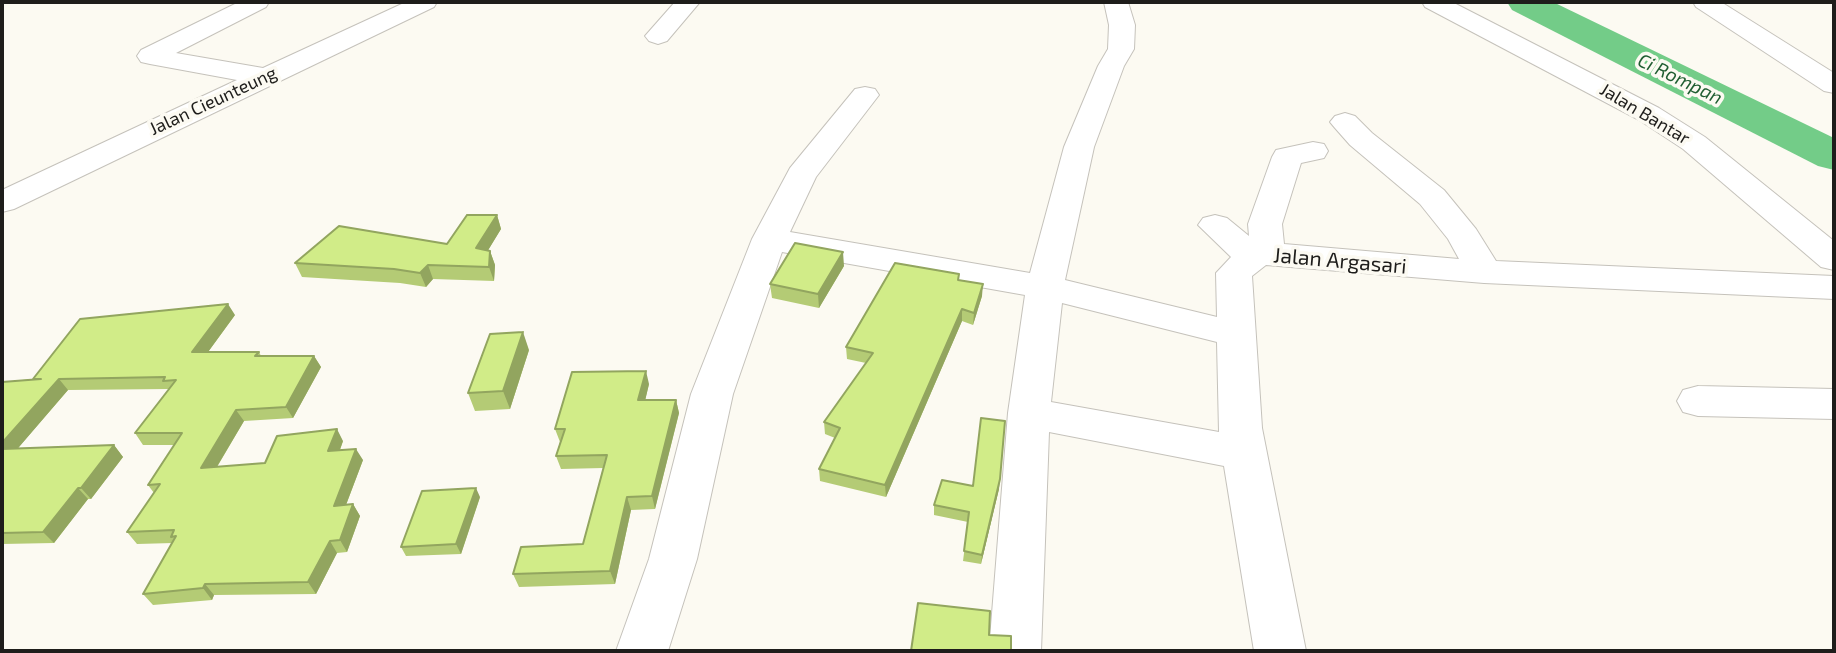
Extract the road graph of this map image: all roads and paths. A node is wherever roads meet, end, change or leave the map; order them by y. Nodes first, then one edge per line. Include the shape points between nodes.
1 (257, 2) edge
2 (688, 2) edge
3 (1116, 2) edge
4 (1434, 2) edge
5 (1705, 2) edge
6 (412, 3) edge
7 (658, 36) dead end
8 (265, 77) junction
9 (1834, 85) edge
10 (865, 95) dead end
11 (1345, 122) dead end
12 (1313, 151) dead end
13 (2, 202) edge
14 (1215, 225) dead end
15 (769, 239) junction
16 (1261, 255) junction
17 (1834, 259) edge
18 (1484, 272) junction
19 (1045, 287) junction
20 (1834, 288) edge
21 (1236, 334) junction
22 (1698, 401) dead end
23 (1834, 404) edge
24 (1029, 413) junction
25 (1243, 453) junction
26 (642, 651) edge
27 (1015, 651) edge
28 (1280, 651) edge

1 - 8 street via 150,56
2 - 7 street
3 - 19 street via 1122,25 1121,49 1079,147
4 - 17 street, Jalan Bantar via 1650,114 1694,143
5 - 9 street
6 - 8 street, Jalan Cieunteung
8 - 13 street, Jalan Cieunteung
10 - 15 street via 801,175
11 - 18 street via 1432,197 1464,236
12 - 16 street via 1287,158 1265,224
14 - 16 street
15 - 19 street
15 - 26 street via 712,394 673,559
16 - 18 street, Jalan Argasari
16 - 21 street, Jalan Argasari via 1234,273
18 - 20 street, Jalan Argasari
19 - 21 street
19 - 24 street
21 - 25 street, Jalan Argasari
22 - 23 street
24 - 25 street
24 - 27 street
25 - 28 street, Jalan Argasari

